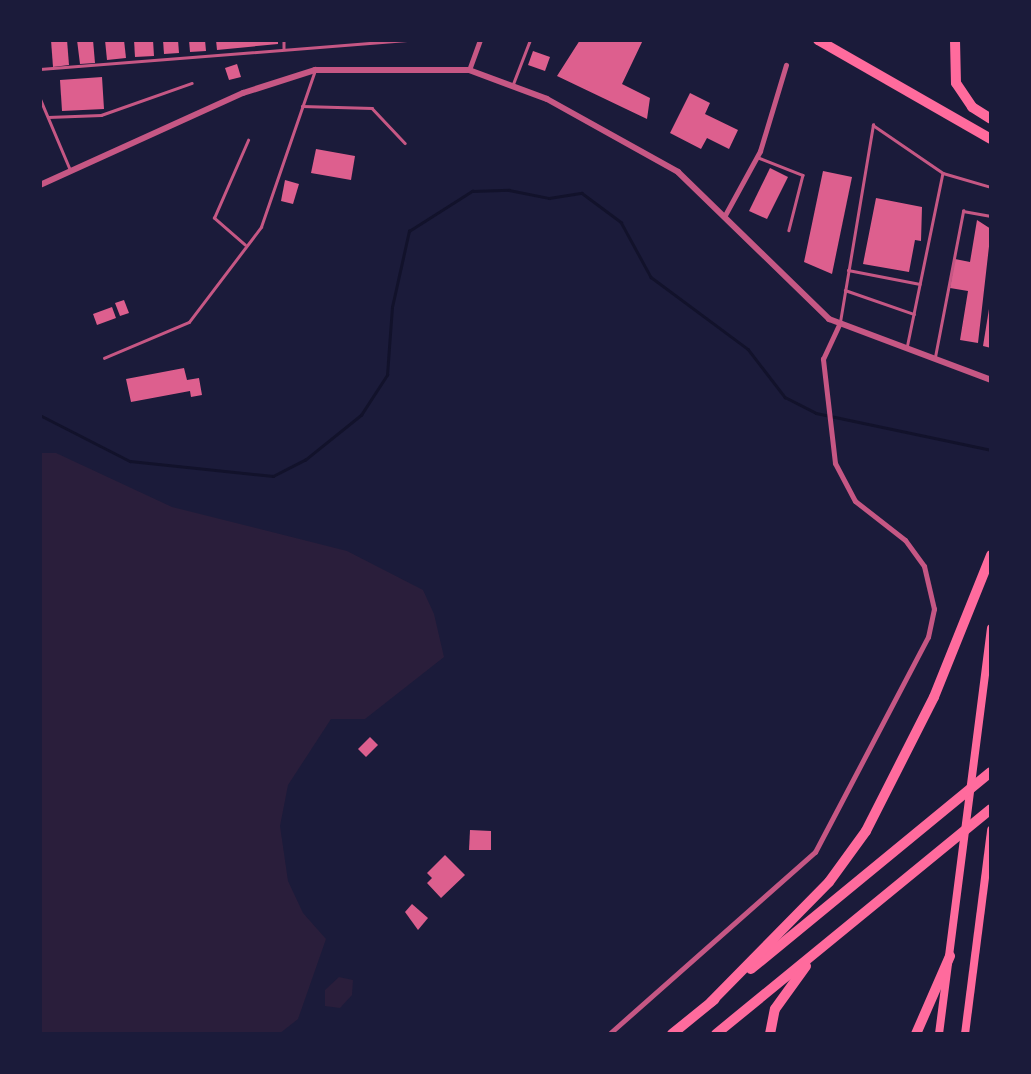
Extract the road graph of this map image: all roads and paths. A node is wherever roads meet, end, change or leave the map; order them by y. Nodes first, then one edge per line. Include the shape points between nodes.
1 (284, 40) edge
2 (410, 40) edge
3 (480, 40) edge
4 (530, 40) edge
5 (818, 40) edge
6 (955, 40) edge
7 (284, 49) junction
8 (786, 65) dead end
9 (40, 69) edge
10 (315, 70) junction
11 (469, 70) junction
12 (192, 83) dead end
13 (513, 84) junction
14 (40, 98) edge
15 (302, 106) junction
16 (48, 117) junction
17 (991, 119) edge
18 (991, 139) edge
19 (248, 141) dead end
20 (405, 143) dead end
21 (757, 157) junction
22 (71, 172) junction
23 (943, 173) junction
24 (40, 185) edge
25 (991, 187) edge
26 (725, 215) junction
27 (991, 216) edge
28 (789, 230) dead end
29 (246, 246) junction
30 (848, 270) junction
31 (920, 284) junction
32 (845, 290) junction
33 (914, 313) junction
34 (839, 324) junction
35 (907, 351) junction
36 (104, 358) dead end
37 (934, 360) junction
38 (991, 380) edge
39 (991, 555) edge
40 (991, 628) edge
41 (991, 772) edge
42 (991, 808) edge
43 (991, 816) edge
44 (991, 830) edge
45 (951, 841) junction
46 (820, 949) junction
47 (950, 956) junction
48 (711, 1002) junction
49 (608, 1034) edge
50 (672, 1034) edge
51 (716, 1034) edge
52 (771, 1034) edge
53 (916, 1034) edge
54 (939, 1034) edge
55 (965, 1034) edge

1 - 7 lane
2 - 7 lane
3 - 11 street
4 - 13 lane
5 - 18 highway
6 - 17 highway via 956,83 972,107
7 - 9 lane
8 - 21 street
10 - 11 street
10 - 15 lane
10 - 22 street via 243,93
11 - 13 street
12 - 16 lane via 101,115
13 - 26 street via 659,160
14 - 16 lane
15 - 20 lane via 372,108
15 - 29 lane via 261,227
16 - 22 lane
19 - 29 lane via 214,218
21 - 26 street
21 - 28 lane via 803,175
22 - 24 street
23 - 25 lane
23 - 30 lane via 873,125
23 - 31 lane
26 - 34 street via 793,291
27 - 37 lane via 963,211
29 - 36 lane via 188,322
30 - 31 lane
30 - 32 lane
31 - 33 lane
32 - 33 lane
32 - 34 lane
33 - 35 lane
34 - 35 street
34 - 49 street via 824,355 840,476 855,501 905,540 924,566 934,609 925,644 814,852
35 - 37 street
37 - 38 street
39 - 48 highway via 934,697 866,831 829,882
40 - 47 main road
41 - 48 highway
42 - 45 highway
43 - 45 highway
44 - 55 main road
45 - 46 highway
46 - 51 highway
46 - 52 highway via 783,993
47 - 53 highway
47 - 54 main road
48 - 50 highway

